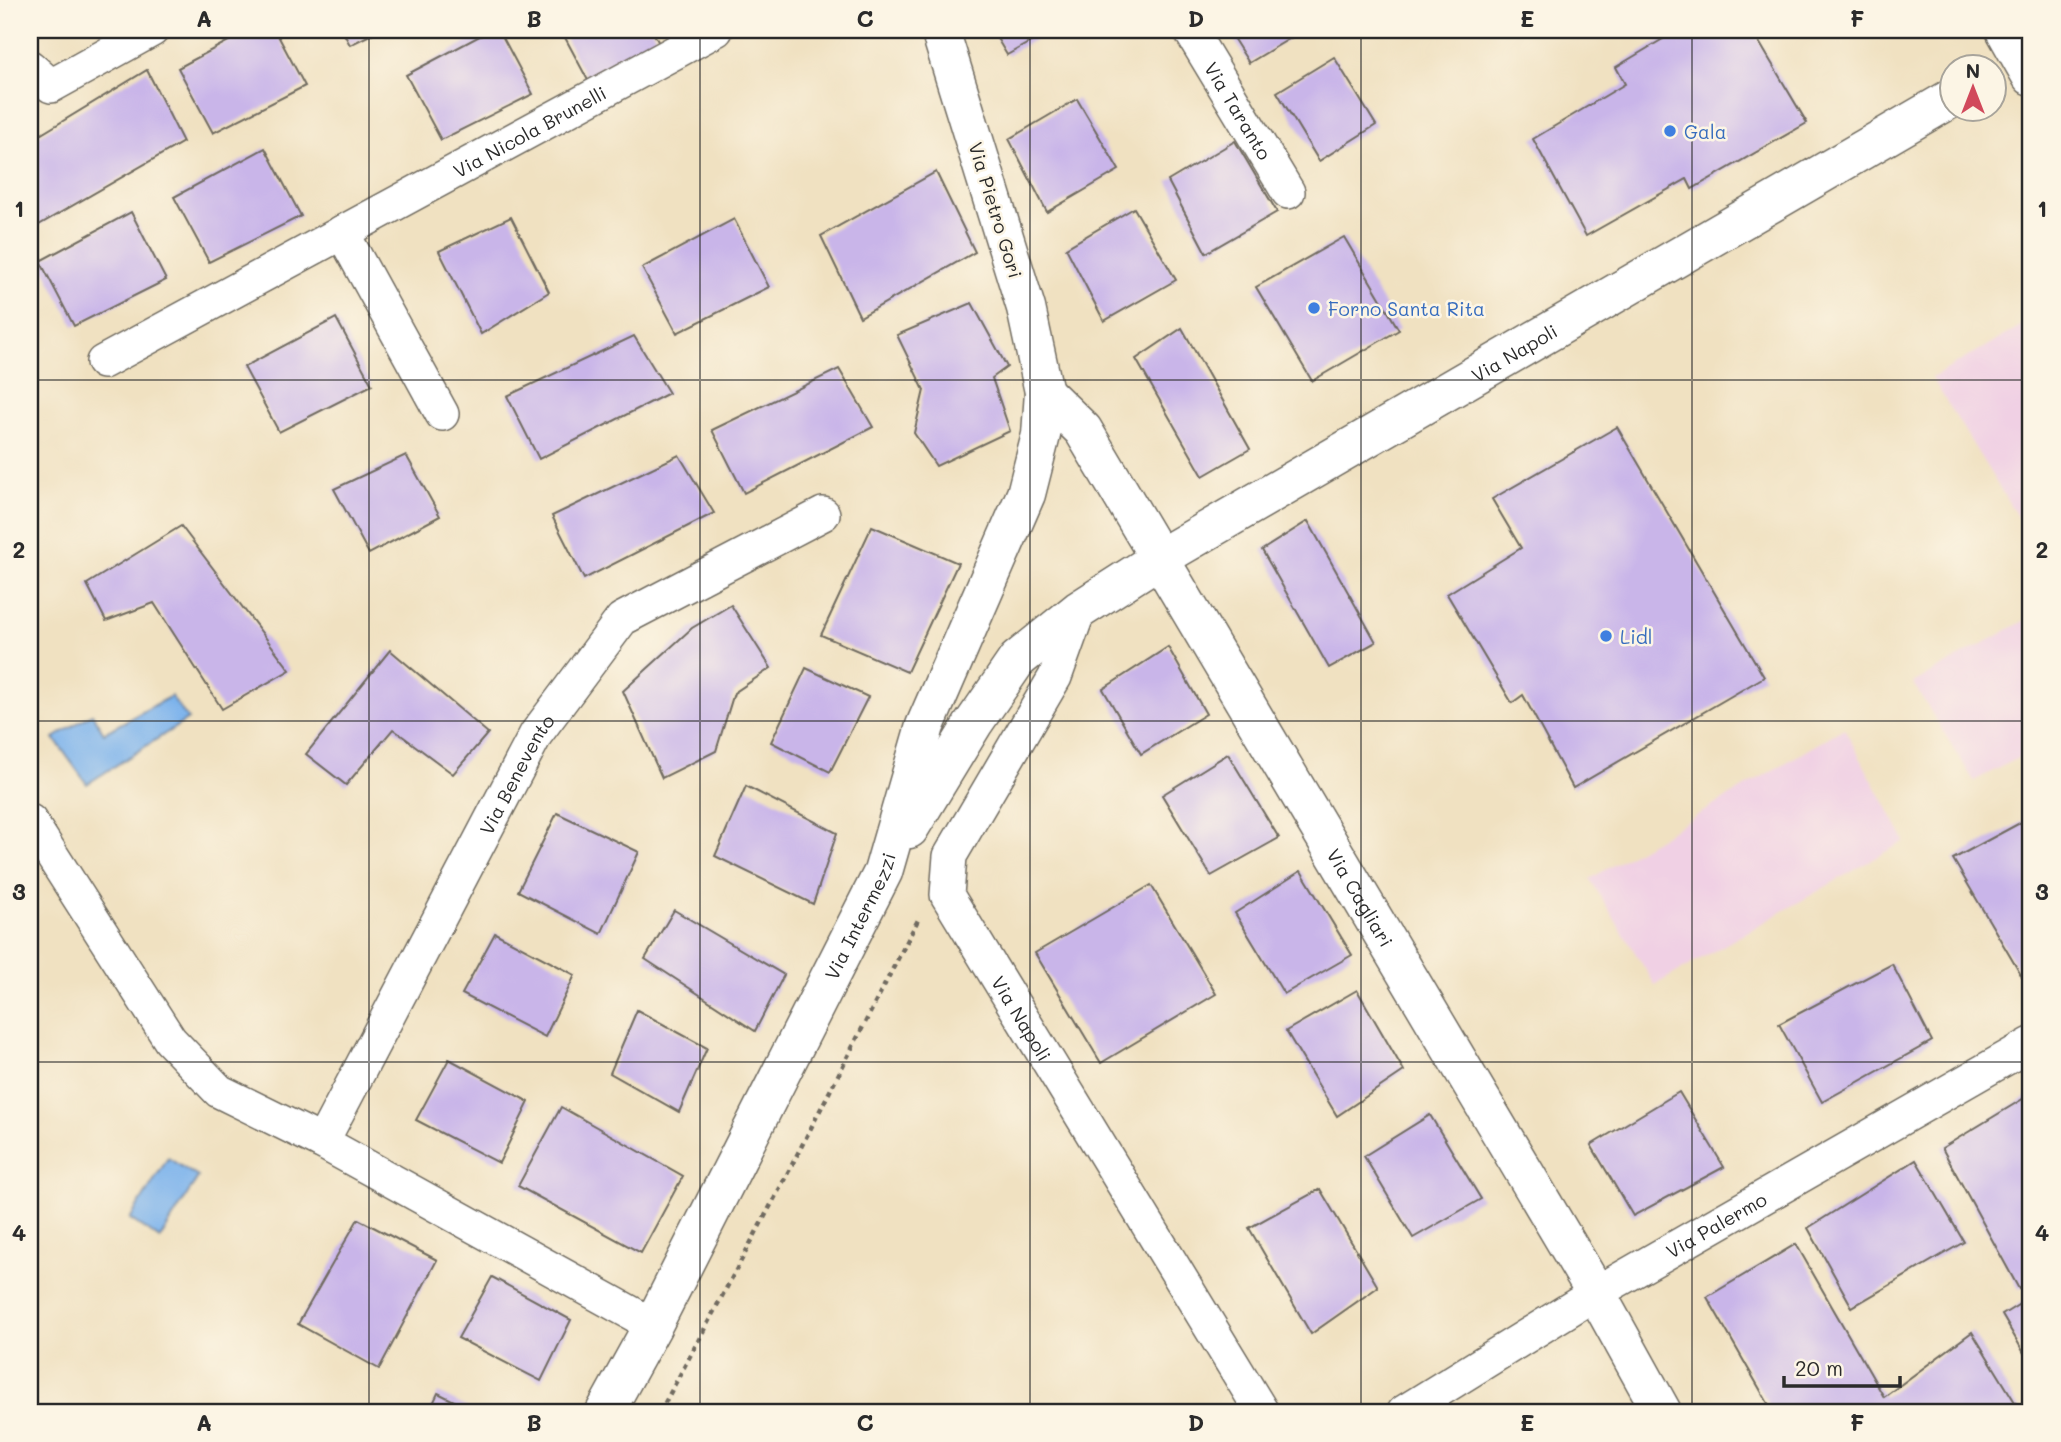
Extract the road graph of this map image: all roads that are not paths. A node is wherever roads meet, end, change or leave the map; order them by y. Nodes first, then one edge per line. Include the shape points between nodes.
1 (152, 30) edge
2 (716, 30) edge
3 (940, 30) edge
4 (1190, 30) edge
5 (30, 67) edge
6 (1938, 107) edge
7 (1288, 191) dead end
8 (342, 232) junction
9 (103, 362) dead end
10 (1044, 392) junction
11 (442, 414) dead end
12 (823, 513) dead end
13 (1160, 558) junction
14 (1079, 610) junction
15 (30, 821) edge
16 (883, 872) junction
17 (2031, 1044) edge
18 (322, 1142) junction
19 (1595, 1293) junction
20 (653, 1325) junction
21 (605, 1412) edge
22 (1262, 1412) edge
23 (1404, 1412) edge
24 (1662, 1412) edge

1 - 5 street via 51,86
2 - 8 street, Via Nicola Brunelli
3 - 10 street, Via Pietro Gori via 1026,308
4 - 7 street, Via Taranto
6 - 13 street, Via Napoli
8 - 9 street, Via Nicola Brunelli
8 - 11 street
10 - 13 street, Via Cagliari via 1083,430
10 - 16 street, Via Intermezzi via 1041,435 1026,494 925,726
12 - 18 street, Via Benevento via 622,619 536,734
13 - 14 street, Via Napoli
13 - 19 street, Via Cagliari
14 - 16 street, Via Napoli via 1017,660
14 - 22 street, Via Napoli via 1055,677 950,856 947,895
15 - 18 street via 170,1040 219,1091
16 - 20 street, Via Intermezzi
17 - 19 street, Via Palermo
18 - 20 street
19 - 23 street, Via Palermo
19 - 24 street, Via Cagliari
20 - 21 street, Via Intermezzi

